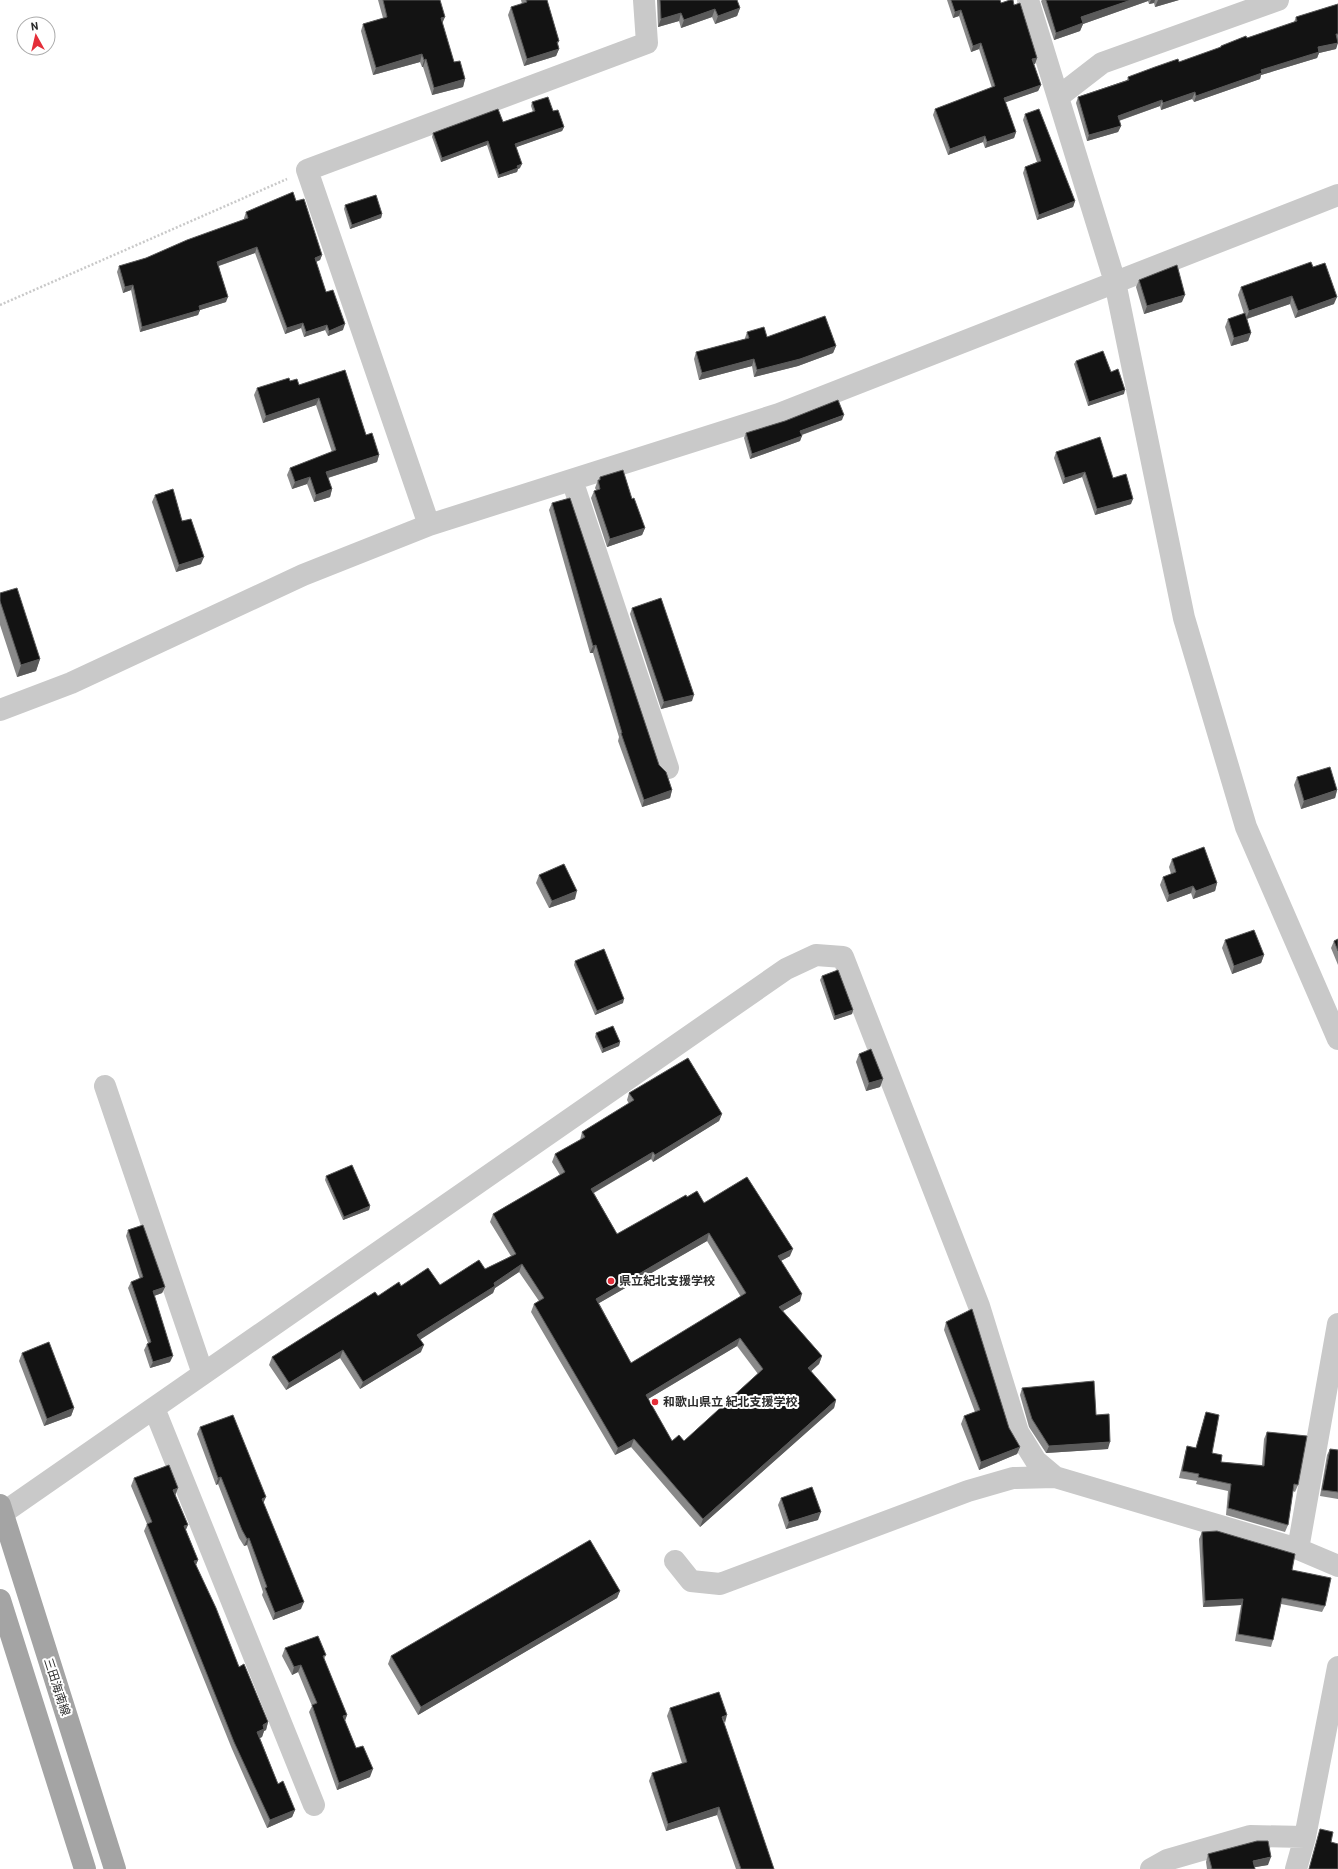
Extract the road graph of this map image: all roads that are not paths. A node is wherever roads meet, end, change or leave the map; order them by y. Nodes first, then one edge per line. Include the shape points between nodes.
1 (644, 0) edge
2 (1028, 0) edge
3 (1278, 0) edge
4 (1058, 97) junction
5 (1338, 194) edge
6 (1115, 282) junction
7 (572, 480) junction
8 (429, 525) junction
9 (0, 710) edge
10 (668, 768) dead end
11 (1338, 1039) edge
12 (104, 1086) dead end
13 (1338, 1324) edge
14 (203, 1374) junction
15 (154, 1408) junction
16 (1055, 1477) junction
17 (1, 1511) edge
18 (1298, 1549) junction
19 (675, 1561) dead end
20 (1338, 1566) edge
21 (0, 1600) edge
22 (1338, 1667) edge
23 (314, 1806) dead end
24 (1305, 1837) junction
25 (85, 1869) edge
26 (115, 1869) edge
27 (1151, 1869) edge
28 (1296, 1869) edge

1 - 8 street via 647,43 307,170
2 - 4 street
3 - 4 street via 1102,63
4 - 6 street
5 - 6 street
6 - 7 street via 779,414
6 - 11 street via 1184,618 1221,745 1246,827
7 - 8 street
7 - 10 street
8 - 9 street via 303,575 71,683
12 - 14 street
13 - 18 street
14 - 15 street
14 - 16 street via 786,969 816,955 843,958 978,1306 1018,1432 1036,1461
15 - 17 street
15 - 23 street
16 - 18 street
16 - 19 street via 1012,1478 968,1491 720,1584 691,1581
17 - 26 main road, 三田海南線
18 - 20 street
21 - 25 main road
22 - 24 street
24 - 27 street via 1250,1836 1167,1860
24 - 28 street

